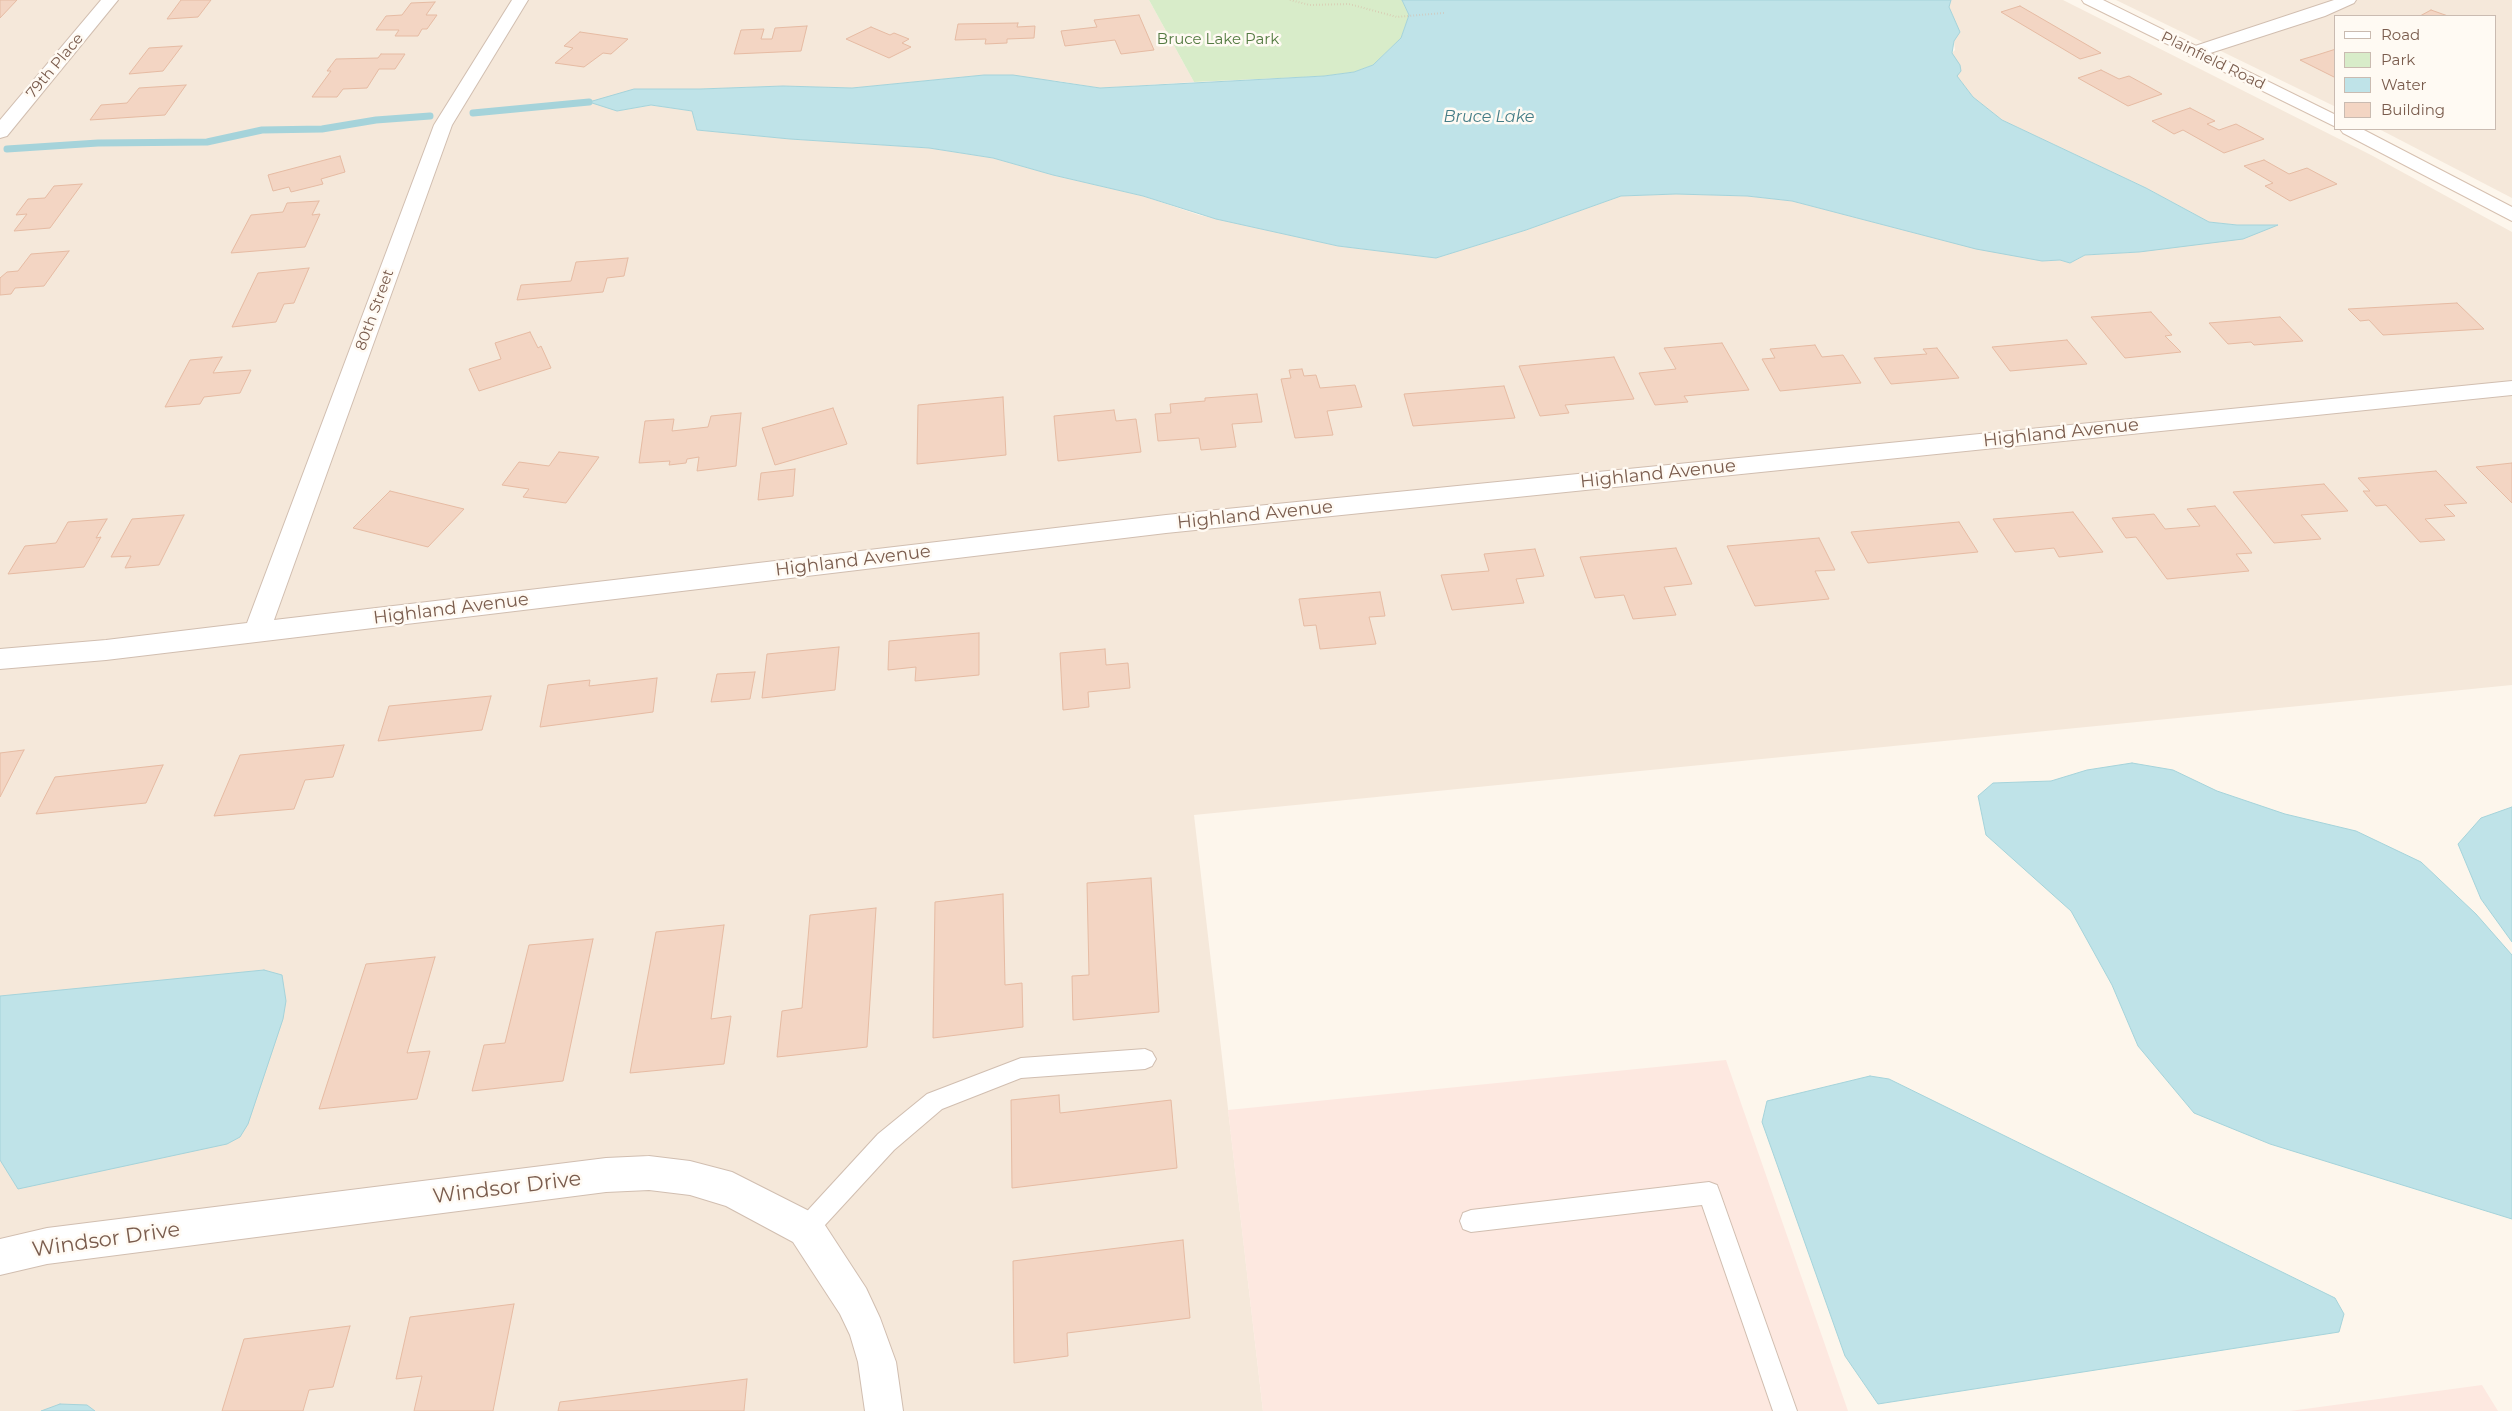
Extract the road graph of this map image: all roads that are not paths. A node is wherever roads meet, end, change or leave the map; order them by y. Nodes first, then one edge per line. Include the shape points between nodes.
1 (110, 0) edge
2 (520, 0) edge
3 (538, 0) edge
4 (2090, 0) edge
5 (2348, 0) edge
6 (2194, 52) junction
7 (2334, 121) edge
8 (2350, 130) edge
9 (0, 132) edge
10 (2512, 216) edge
11 (2512, 388) edge
12 (257, 632) junction
13 (0, 659) edge
14 (1145, 1059) dead end
15 (1471, 1221) dead end
16 (806, 1229) junction
17 (0, 1257) edge
18 (884, 1411) edge
19 (1785, 1411) edge

1 - 9 street, 79th Place
2 - 3 street
2 - 12 street, 80th Street via 443,125
4 - 6 street, Plainfield Road
5 - 6 street
6 - 7 street, Plainfield Road
8 - 10 street
11 - 12 street, Highland Avenue via 1166,524
12 - 13 street, Highland Avenue
14 - 16 lane via 1021,1068 935,1101 886,1142
15 - 19 lane via 1709,1193
16 - 17 street, Windsor Drive via 732,1190 690,1178 649,1173 47,1246
16 - 18 street, Windsor Drive via 853,1302 867,1331 877,1362

